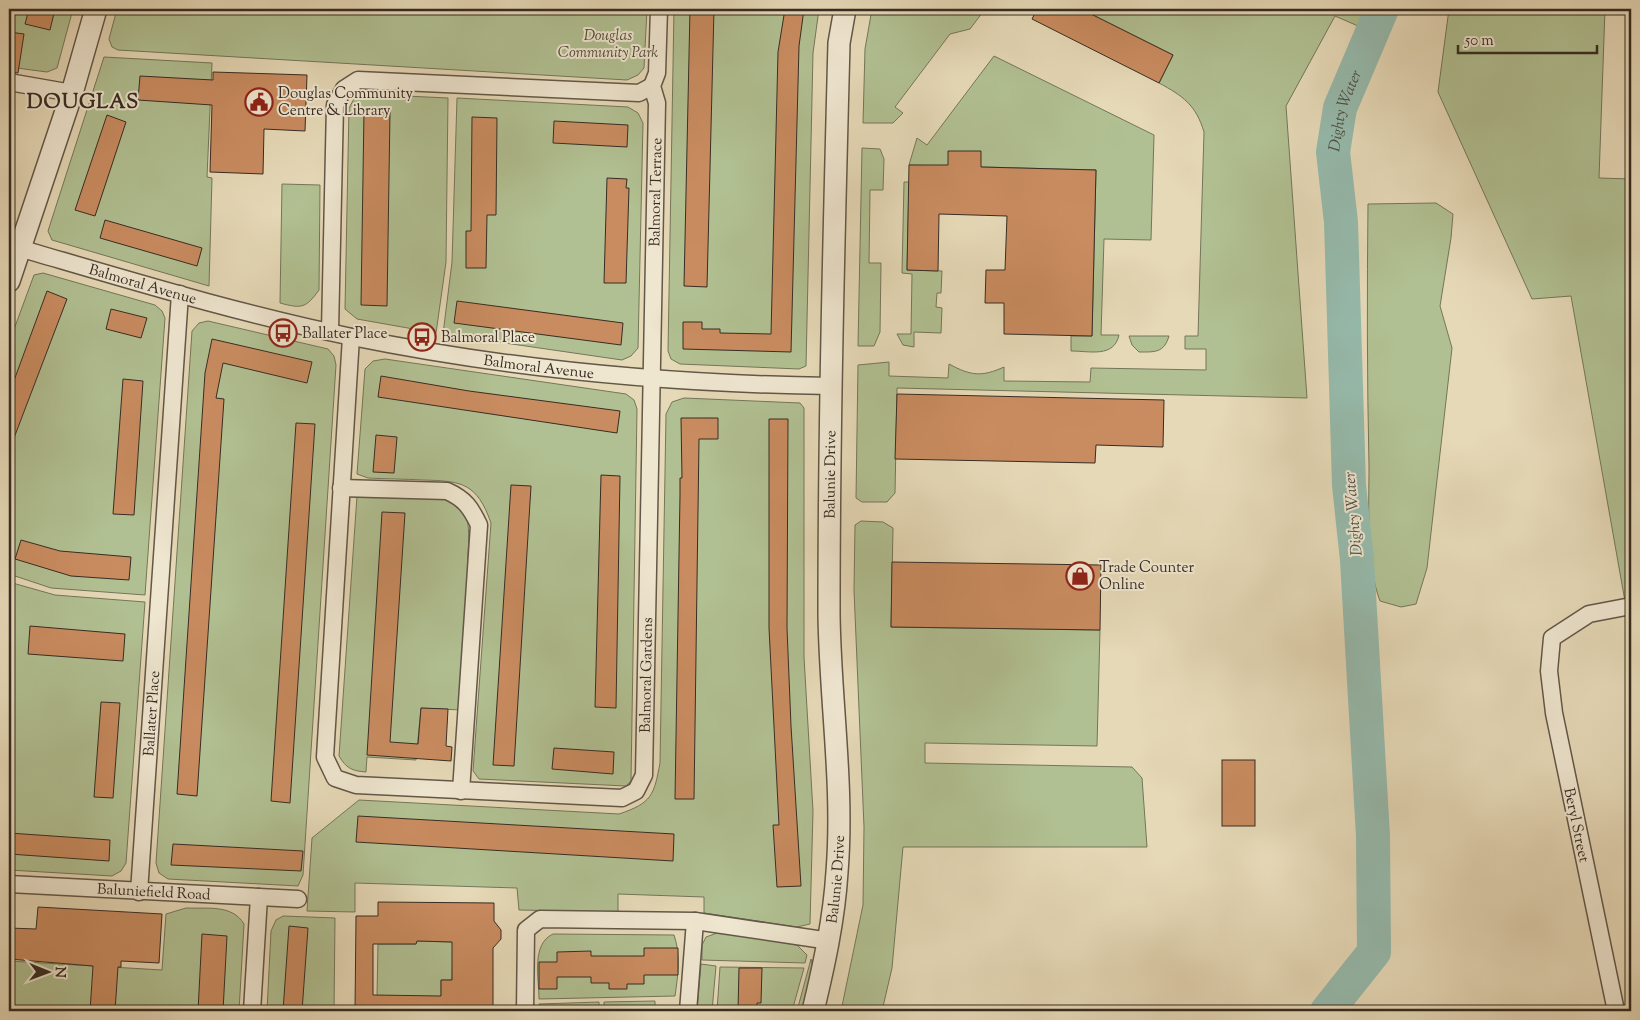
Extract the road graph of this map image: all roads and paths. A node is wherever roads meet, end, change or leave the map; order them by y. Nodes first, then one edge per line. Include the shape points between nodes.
1 (96, 9) edge
2 (660, 9) edge
3 (845, 9) edge
4 (9, 82) edge
5 (652, 86) junction
6 (72, 93) junction
7 (19, 248) junction
8 (9, 281) edge
9 (180, 294) junction
10 (330, 331) junction
11 (351, 337) junction
12 (653, 379) junction
13 (831, 386) junction
14 (341, 488) junction
15 (1631, 606) edge
16 (461, 791) junction
17 (9, 884) edge
18 (138, 892) junction
19 (259, 897) junction
20 (298, 899) dead end
21 (694, 921) junction
22 (830, 941) junction
23 (252, 1011) edge
24 (525, 1011) edge
25 (688, 1011) edge
26 (813, 1011) edge
27 (1616, 1011) edge

1 - 6 street
2 - 5 street, Balmoral Terrace via 657,73
3 - 13 street, Balunie Drive via 839,52
4 - 6 street
5 - 10 street via 639,93 358,80 344,89 335,105
5 - 12 street, Balmoral Terrace via 657,104
6 - 7 street
7 - 8 street
7 - 9 street, Balmoral Avenue
9 - 10 street, Balmoral Avenue
9 - 18 street, Ballater Place
10 - 11 street, Balmoral Avenue
11 - 12 street, Balmoral Avenue via 537,366
11 - 14 street, Balmoral Gardens
12 - 13 street, Balmoral Avenue
12 - 16 street, Balmoral Gardens via 644,775 636,791 622,798
13 - 22 street, Balunie Drive via 830,647 838,870
14 - 16 street, Balmoral Gardens via 325,757 335,778 356,785
14 - 16 street via 448,491 462,498 479,525
15 - 27 street, Beryl Street via 1588,614 1552,638 1549,671 1554,713
17 - 18 street, Baluniefield Road
18 - 19 street, Baluniefield Road
19 - 20 street, Baluniefield Road
19 - 23 street
21 - 22 street, Balunie Drive
21 - 24 street, Balunie Drive via 540,919 526,930
21 - 25 street
22 - 26 street, Balunie Drive

